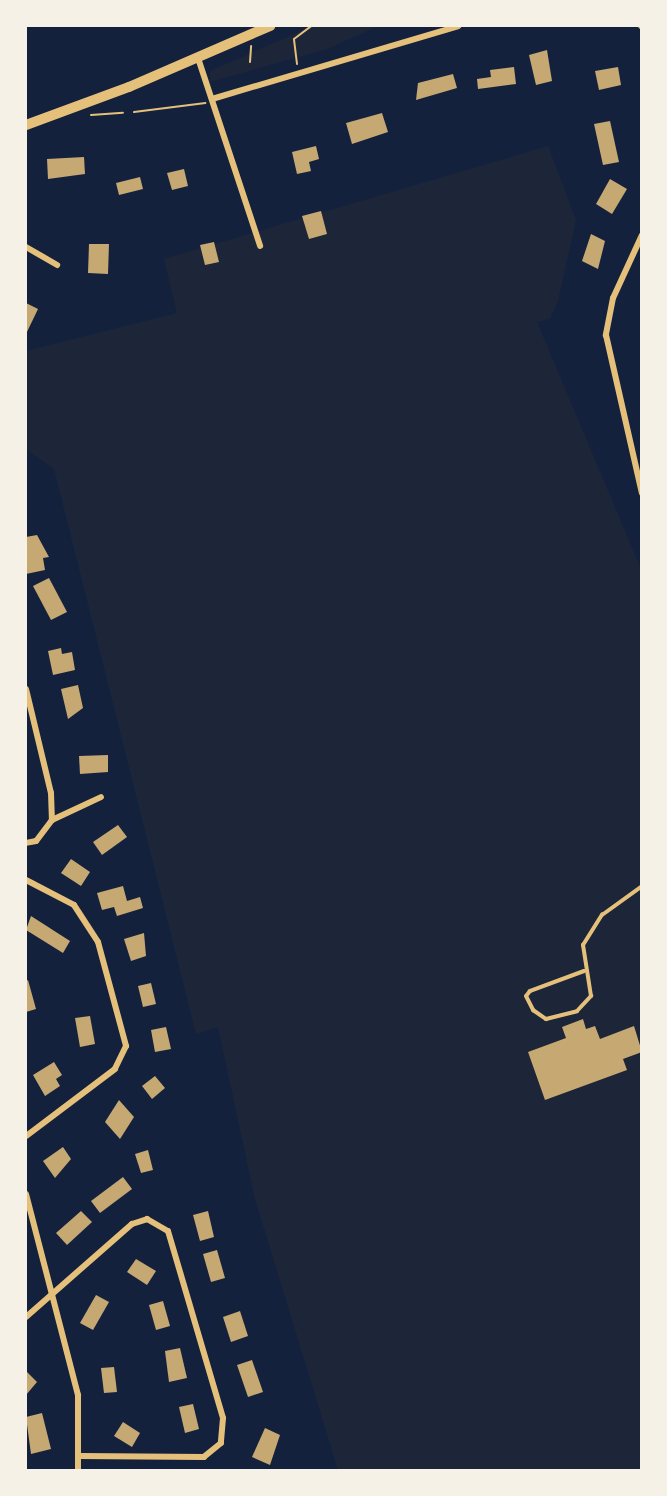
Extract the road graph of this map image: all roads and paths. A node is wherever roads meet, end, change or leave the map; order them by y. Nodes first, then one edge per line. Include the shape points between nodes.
1 (270, 26) edge
2 (311, 26) edge
3 (458, 26) edge
4 (251, 46) dead end
5 (198, 58) junction
6 (250, 62) dead end
7 (298, 67) dead end
8 (209, 101) junction
9 (134, 112) dead end
10 (123, 113) dead end
11 (91, 115) dead end
12 (26, 125) edge
13 (642, 234) edge
14 (260, 246) dead end
15 (26, 248) edge
16 (57, 265) dead end
17 (642, 493) edge
18 (26, 689) edge
19 (101, 797) dead end
20 (52, 820) junction
21 (26, 843) edge
22 (26, 880) edge
23 (642, 886) edge
24 (584, 971) junction
25 (26, 1136) edge
26 (26, 1194) edge
27 (50, 1294) junction
28 (26, 1317) edge
29 (80, 1456) junction
30 (78, 1470) edge

1 - 5 main road
2 - 7 path via 298,32 293,43
3 - 8 street
4 - 6 path
5 - 8 street
5 - 12 main road
8 - 9 path
8 - 14 street
10 - 11 path
13 - 17 street via 615,291 606,335
15 - 16 street
18 - 20 street via 51,793
19 - 20 street
20 - 21 street via 36,841
22 - 25 street via 74,904 98,942 126,1046 115,1069
23 - 24 lane via 618,899 590,930 583,945
24 - 24 lane via 591,996 578,1011 546,1020 533,1010 526,996 530,991
26 - 27 street
27 - 28 street
27 - 29 street via 78,1395
27 - 29 street via 132,1224 159,1222 168,1230 223,1418 221,1443 204,1457
29 - 30 street

